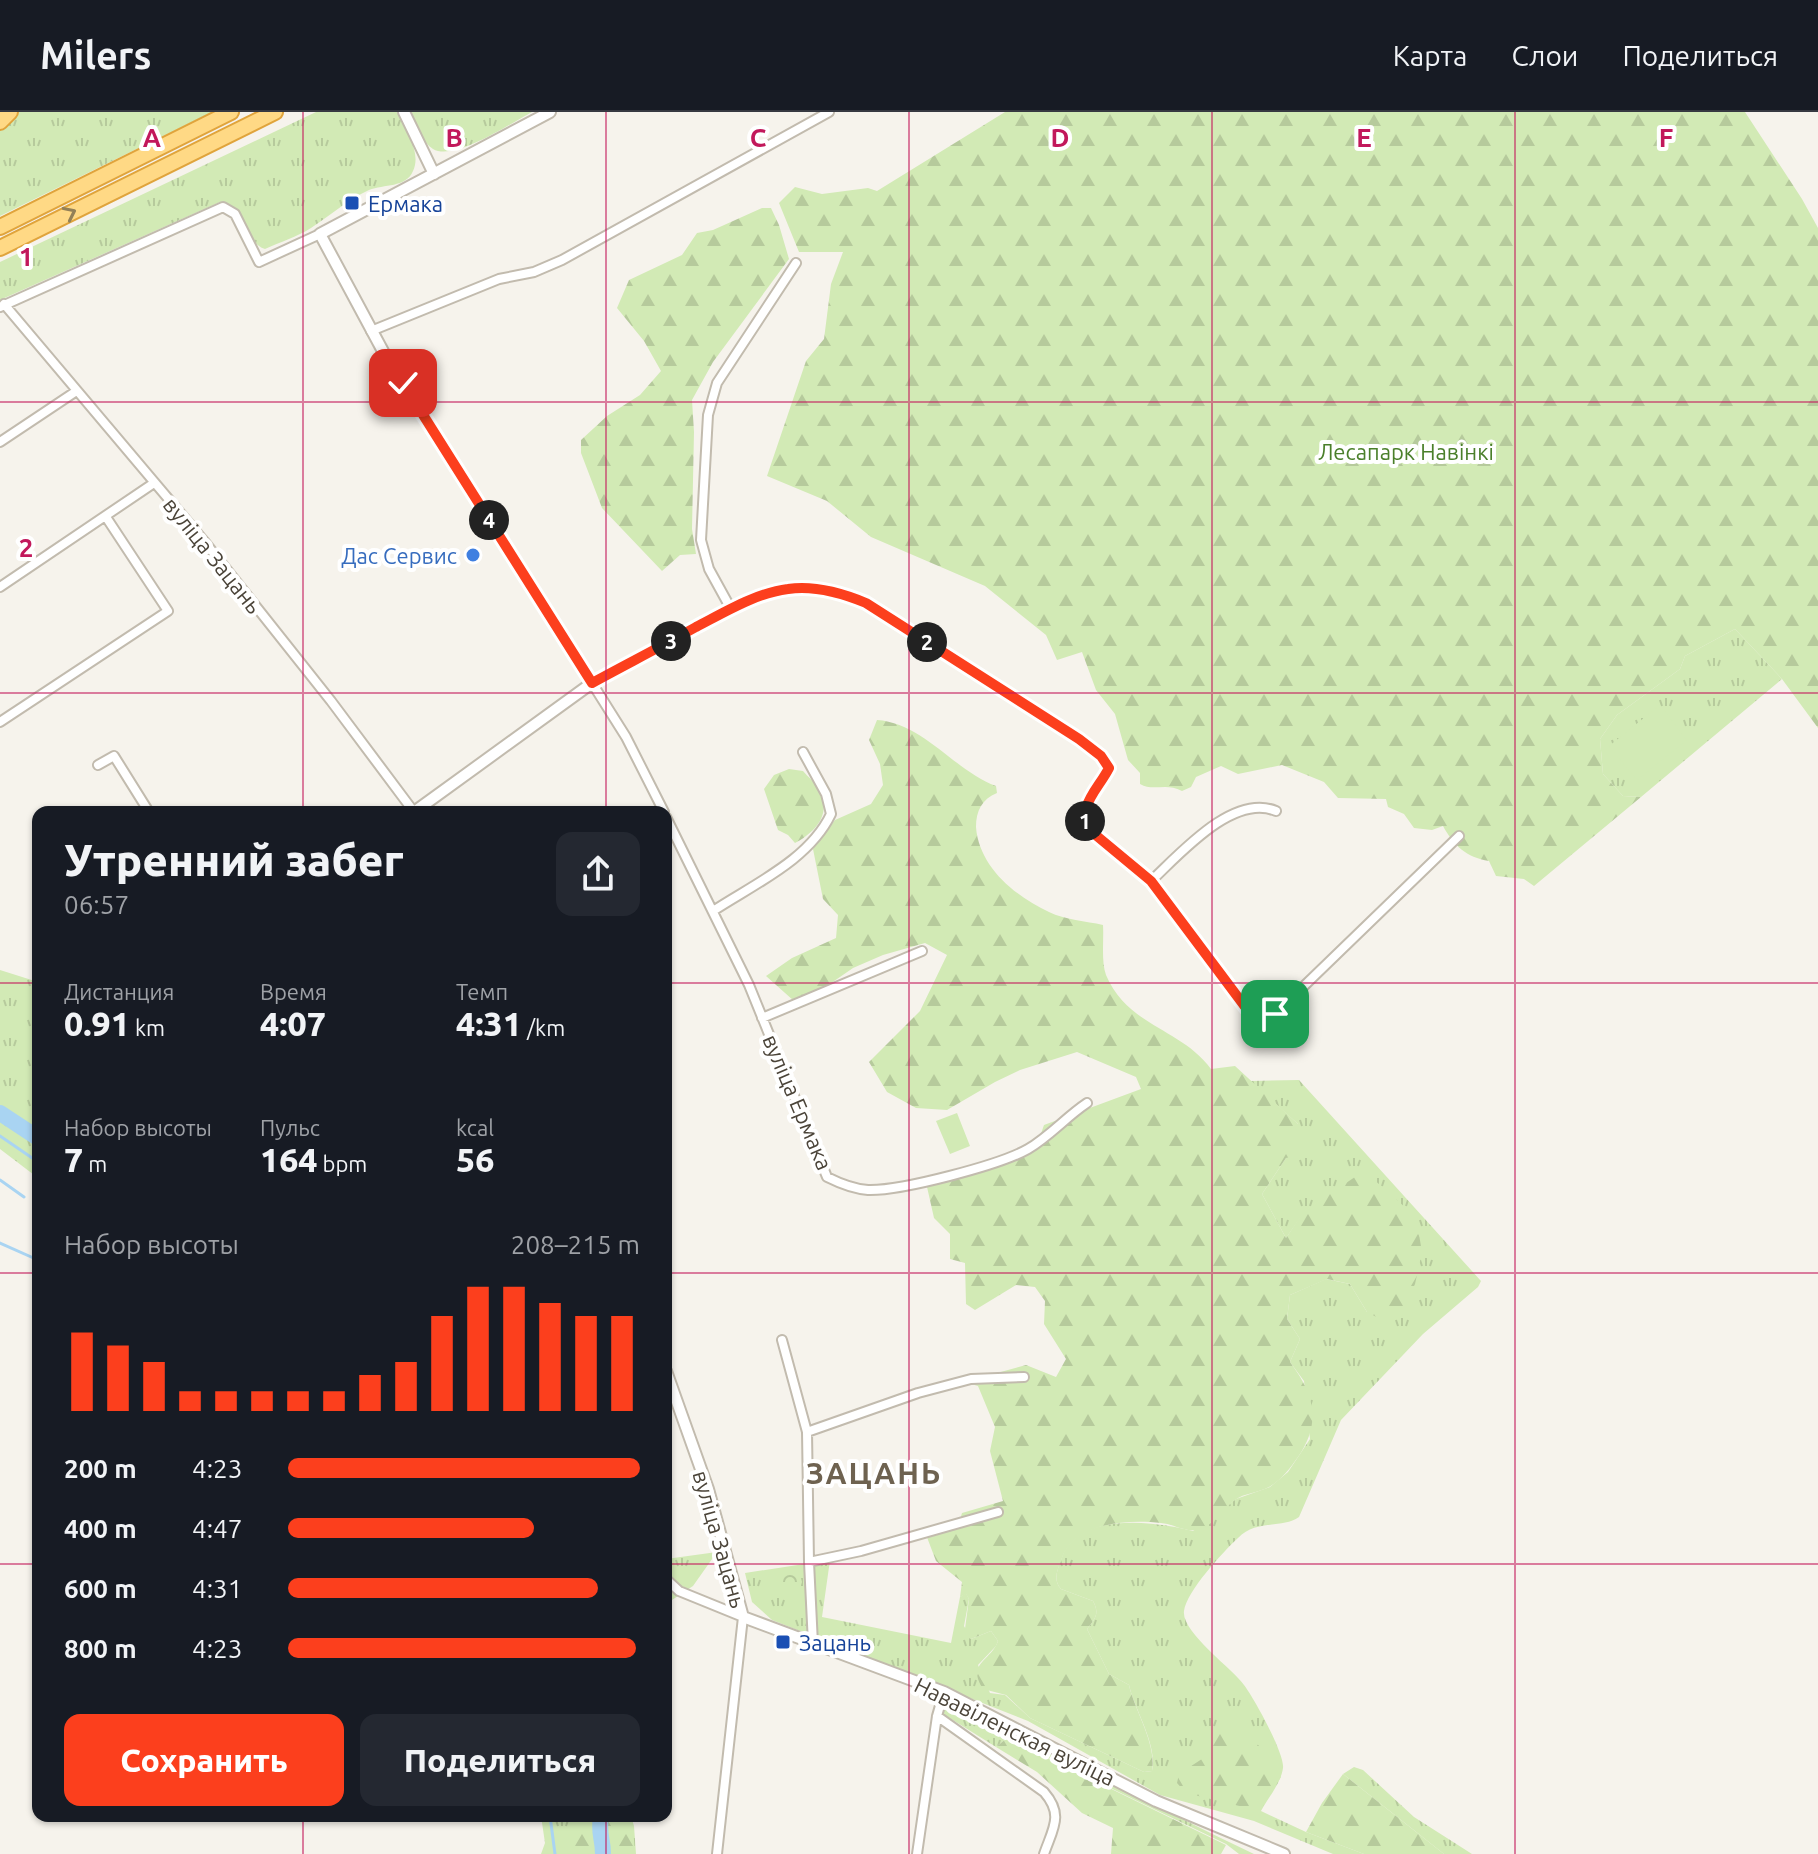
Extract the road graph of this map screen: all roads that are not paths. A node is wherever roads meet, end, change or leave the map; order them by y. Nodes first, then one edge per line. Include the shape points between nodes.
1 (10, 112) edge
2 (231, 112) edge
3 (275, 112) edge
4 (404, 112) edge
5 (550, 112) edge
6 (829, 112) edge
7 (818, 115) edge
8 (0, 122) edge
9 (434, 174) junction
10 (0, 227) edge
11 (320, 234) junction
12 (0, 248) edge
13 (796, 263) dead end
14 (2, 306) edge
15 (371, 331) junction
16 (75, 392) junction
17 (0, 442) edge
18 (154, 483) junction
19 (106, 517) junction
20 (0, 587) edge
21 (731, 609) junction
22 (592, 683) junction
23 (0, 722) edge
24 (803, 752) dead end
25 (98, 765) dead end
26 (145, 806) edge
27 (408, 806) edge
28 (421, 806) edge
29 (661, 806) edge
30 (1276, 811) dead end
31 (672, 828) edge
32 (1459, 836) dead end
33 (1151, 881) junction
34 (713, 911) junction
35 (922, 951) dead end
36 (762, 1018) junction
37 (1087, 1103) dead end
38 (782, 1340) dead end
39 (1024, 1377) dead end
40 (672, 1388) edge
41 (807, 1432) junction
42 (998, 1512) dead end
43 (809, 1562) junction
44 (672, 1585) edge
45 (743, 1617) junction
46 (813, 1644) junction
47 (944, 1692) junction
48 (937, 1716) junction
49 (717, 1854) edge
50 (917, 1854) edge
51 (1044, 1854) edge
52 (1284, 1854) edge

1 - 8 highway
2 - 10 highway
12 -> 3 highway
4 - 9 street
5 - 9 street
6 - 7 street
7 - 15 street via 562,260 499,279
9 - 11 street
11 - 14 street via 259,262 235,214 223,207
11 - 15 street, вуліца Ермака
13 - 21 street via 717,383 708,415 701,540 709,569
14 - 16 street, вуліца Зацань
15 - 22 street, вуліца Ермака
16 - 17 street
16 - 18 street, вуліца Зацань
18 - 19 street
18 - 27 street, вуліца Зацань via 292,651
19 - 20 street
19 - 23 street via 168,611
21 - 22 street
21 - 33 street via 788,589 842,593 866,603 1052,722 1094,750 1109,768 1085,809 1086,824
22 - 28 street
22 - 29 street, вуліца Ермака
24 - 34 street via 831,814 822,833 800,854
25 - 26 street via 114,756
30 - 33 street via 1261,805 1215,824
31 - 34 street, вуліца Ермака
32 - 33 street via 1268,1018 1246,1008
34 - 36 street, вуліца Ермака
35 - 36 street
36 - 37 street, вуліца Ермака via 817,1157 827,1177 838,1183 872,1190 1008,1158 1050,1134
38 - 41 street
39 - 41 street via 971,1379
40 - 45 street, вуліца Зацань via 708,1489
41 - 43 street
42 - 43 street
43 - 46 street
44 - 45 street
45 - 46 street, Нававіленская вуліца
45 - 49 street, вуліца Зацань
46 - 47 street, Нававіленская вуліца
47 - 48 street
47 - 52 street, Нававіленская вуліца via 1156,1801
48 - 50 street
48 - 51 street via 1055,1805 1056,1820

